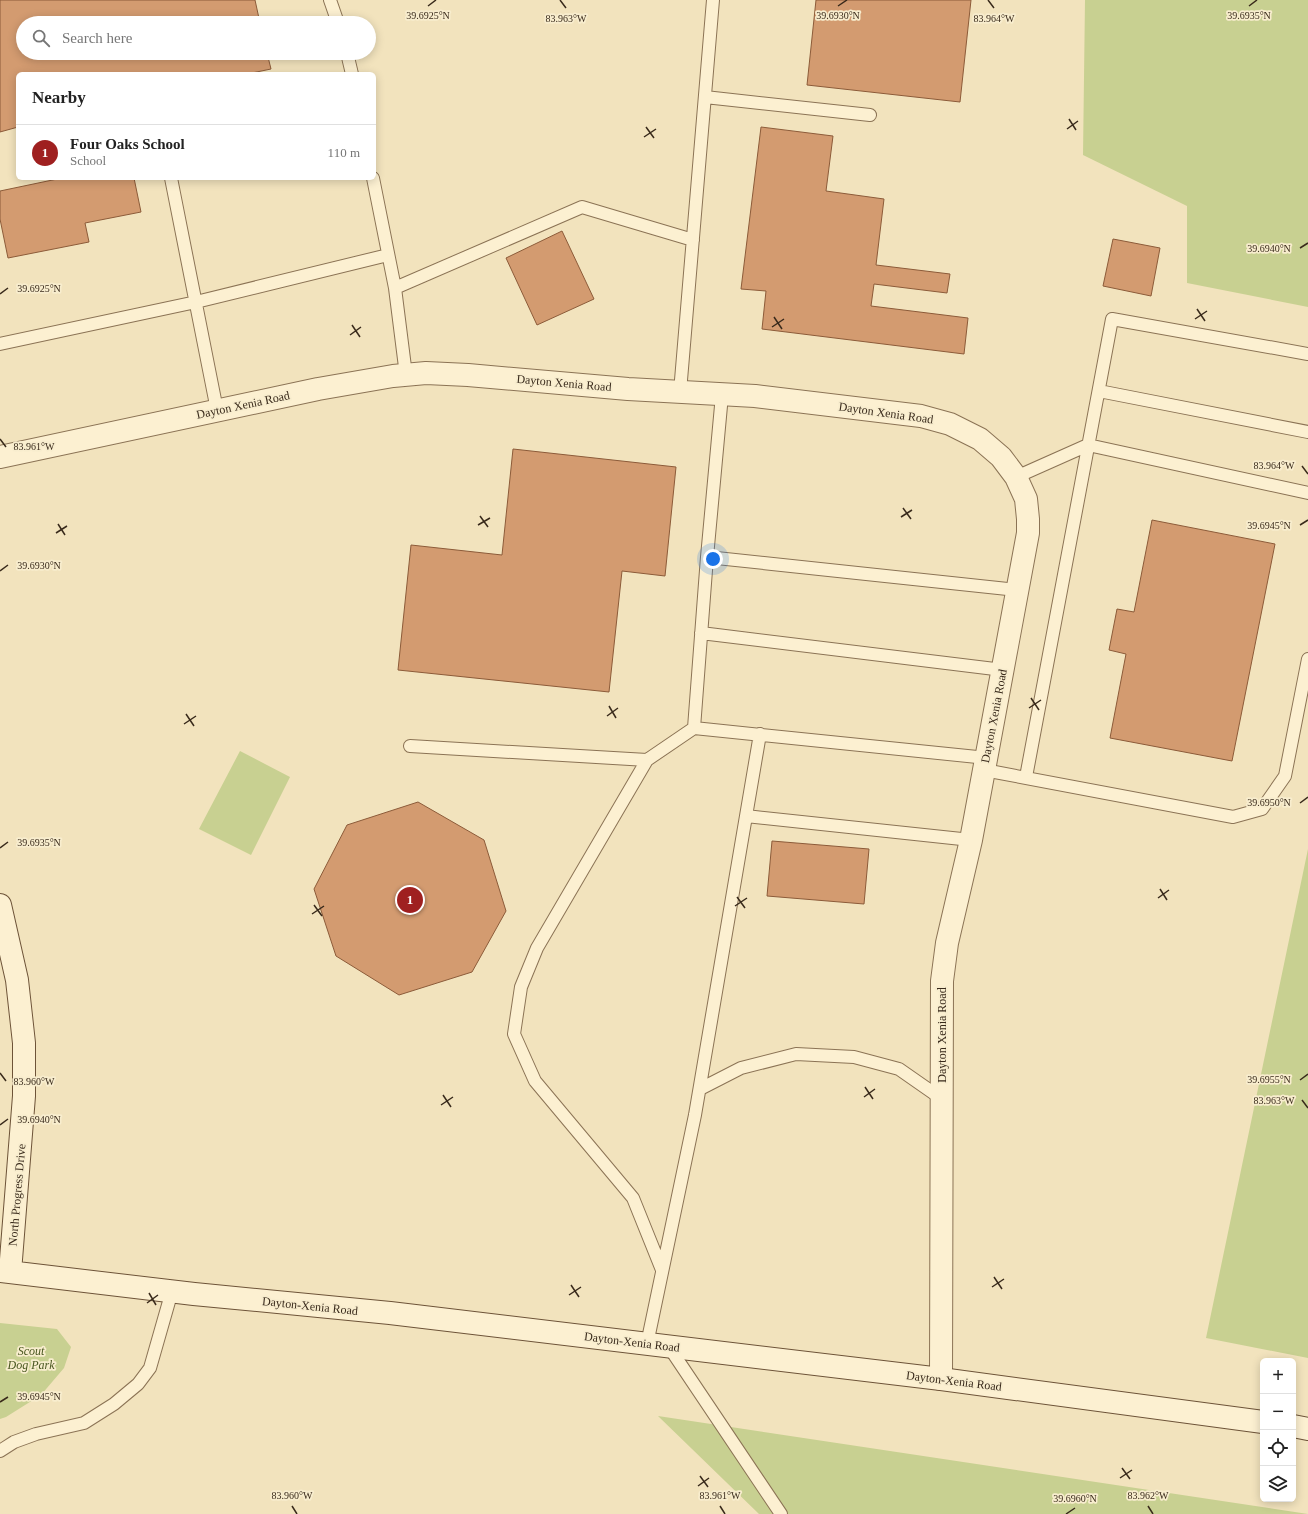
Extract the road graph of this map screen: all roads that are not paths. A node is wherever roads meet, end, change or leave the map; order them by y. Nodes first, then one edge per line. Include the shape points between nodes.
1 (330, 0) edge
2 (713, 0) edge
3 (336, 16) edge
4 (349, 60) edge
5 (352, 72) edge
6 (705, 97) junction
7 (870, 115) dead end
8 (171, 180) edge
9 (373, 180) edge
10 (693, 240) junction
11 (388, 255) junction
12 (395, 288) junction
13 (196, 302) junction
14 (0, 344) edge
15 (1308, 354) edge
16 (406, 375) junction
17 (1099, 391) junction
18 (680, 392) junction
19 (722, 395) junction
20 (217, 410) junction
21 (1308, 432) edge
22 (1088, 445) junction
23 (0, 457) edge
24 (1016, 477) junction
25 (1308, 493) edge
26 (707, 557) junction
27 (1017, 590) junction
28 (701, 633) junction
29 (1308, 659) edge
30 (1003, 670) junction
31 (694, 728) junction
32 (760, 734) junction
33 (410, 746) dead end
34 (647, 760) junction
35 (985, 764) junction
36 (1026, 777) junction
37 (746, 816) junction
38 (972, 840) junction
39 (0, 905) edge
40 (700, 1089) junction
41 (942, 1099) junction
42 (662, 1270) junction
43 (5, 1272) edge
44 (172, 1291) junction
45 (647, 1344) junction
46 (669, 1347) junction
47 (941, 1379) junction
48 (1260, 1422) edge
49 (1296, 1427) edge
50 (1308, 1429) edge
51 (0, 1451) edge
52 (781, 1514) edge

1 - 3 lane
2 - 6 lane
4 - 5 lane
6 - 7 lane
6 - 10 lane
8 - 13 lane
9 - 11 lane
10 - 12 lane via 582,207
10 - 18 lane
11 - 12 lane
11 - 13 lane
12 - 16 lane
13 - 14 lane
13 - 20 lane
15 - 17 lane via 1112,319
16 - 18 street, Dayton Xenia Road via 468,375
16 - 20 street, Dayton Xenia Road via 318,388
17 - 21 lane
17 - 22 lane
18 - 19 street, Dayton Xenia Road
19 - 24 street, Dayton Xenia Road via 755,396 921,416 950,424 980,439 1002,457
19 - 26 lane
20 - 23 street, Dayton Xenia Road
22 - 24 lane
22 - 25 lane
22 - 36 lane
24 - 27 street, Dayton Xenia Road via 1026,499 1028,518 1028,533
26 - 27 lane
26 - 28 lane
27 - 30 street, Dayton Xenia Road
28 - 30 lane
28 - 31 lane
29 - 36 lane via 1285,776 1262,809 1233,817
30 - 35 street, Dayton Xenia Road
31 - 32 lane
31 - 34 lane
32 - 35 lane
32 - 37 lane
33 - 34 lane
34 - 42 lane via 537,948 521,987 514,1034 535,1081 633,1198
35 - 36 lane
35 - 38 street, Dayton Xenia Road
37 - 38 lane
37 - 40 lane
38 - 41 street, Dayton Xenia Road via 947,943 942,981
39 - 43 street, North Progress Drive via 17,980 24,1043 24,1096
40 - 41 lane via 741,1068 796,1054 854,1057 899,1069
40 - 42 lane
41 - 47 street, Dayton Xenia Road
42 - 45 lane
43 - 44 street, Dayton-Xenia Road
44 - 45 street, Dayton-Xenia Road via 390,1313
44 - 51 lane via 150,1368 138,1384 114,1404 84,1423 36,1434 14,1442
45 - 46 street, Dayton-Xenia Road
46 - 47 street, Dayton-Xenia Road
46 - 52 lane
47 - 48 street, Dayton-Xenia Road
49 - 50 street

